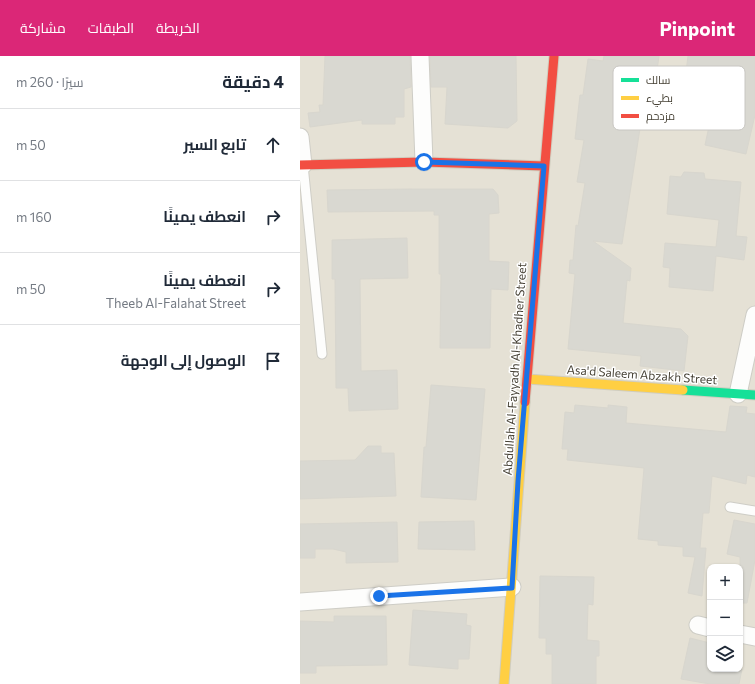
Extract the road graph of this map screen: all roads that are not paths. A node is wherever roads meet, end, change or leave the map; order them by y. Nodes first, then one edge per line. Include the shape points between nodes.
1 (420, 56) edge
2 (554, 56) edge
3 (300, 137) edge
4 (424, 162) junction
5 (301, 165) edge
6 (544, 166) junction
7 (755, 315) edge
8 (322, 354) dead end
9 (527, 379) junction
10 (738, 394) junction
11 (755, 395) edge
12 (730, 507) dead end
13 (755, 511) edge
14 (512, 588) junction
15 (300, 602) edge
16 (743, 635) edge
17 (755, 637) edge
18 (504, 684) edge

1 - 4 street
2 - 6 street, Abdullah Al-Fayyadh Al-Khadher Street
3 - 5 street
4 - 5 street
4 - 6 street
5 - 8 lane
6 - 9 street, Abdullah Al-Fayyadh Al-Khadher Street
7 - 10 street
9 - 10 street, Asa'd Saleem Abzakh Street
9 - 14 street, Abdullah Al-Fayyadh Al-Khadher Street
10 - 11 street, Asa'd Saleem Abzakh Street
12 - 13 lane
14 - 15 street
14 - 18 street, Abdullah Al-Fayyadh Al-Khadher Street
16 - 17 street

